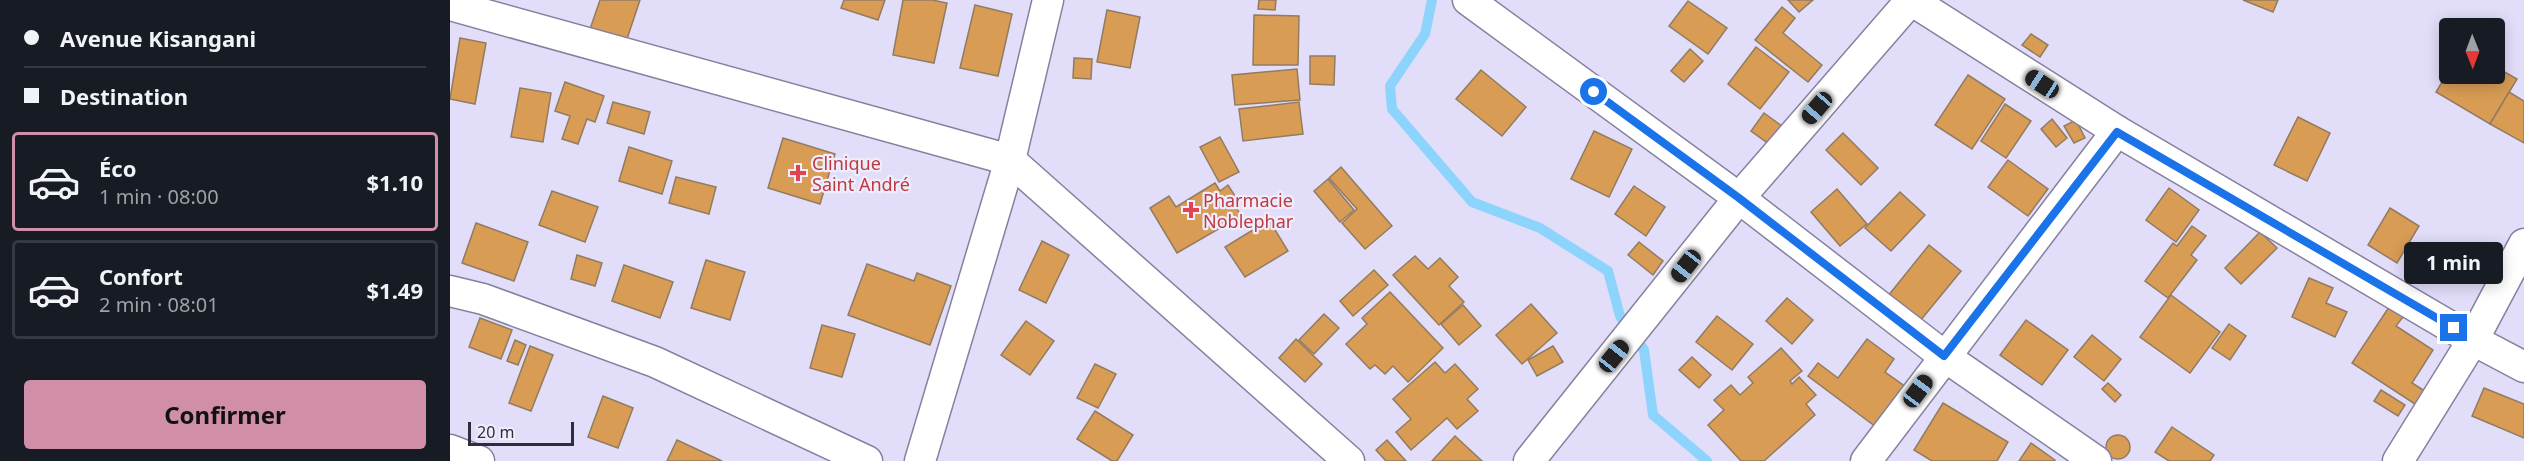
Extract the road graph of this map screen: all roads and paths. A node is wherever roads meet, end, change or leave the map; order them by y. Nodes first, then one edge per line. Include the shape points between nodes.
1 (1048, 0) edge
2 (1468, 0) edge
3 (1911, 0) edge
4 (450, 5) edge
5 (2117, 132) junction
6 (1010, 160) junction
7 (1739, 198) junction
8 (2524, 244) edge
9 (450, 291) edge
10 (2474, 340) junction
11 (1944, 356) junction
12 (2524, 367) edge
13 (450, 450) edge
14 (479, 461) edge
15 (867, 461) edge
16 (920, 461) edge
17 (1349, 461) edge
18 (1529, 461) edge
19 (1866, 461) edge
20 (2096, 461) edge
21 (2398, 461) edge

1 - 6 street
2 - 7 street
3 - 5 street
3 - 7 street
4 - 6 street
5 - 10 street
5 - 11 street
6 - 16 street
6 - 17 street
7 - 11 street
7 - 18 street
8 - 10 street
9 - 15 street via 483,299 655,362
10 - 12 street
10 - 21 street
11 - 19 street
11 - 20 street
13 - 14 street

